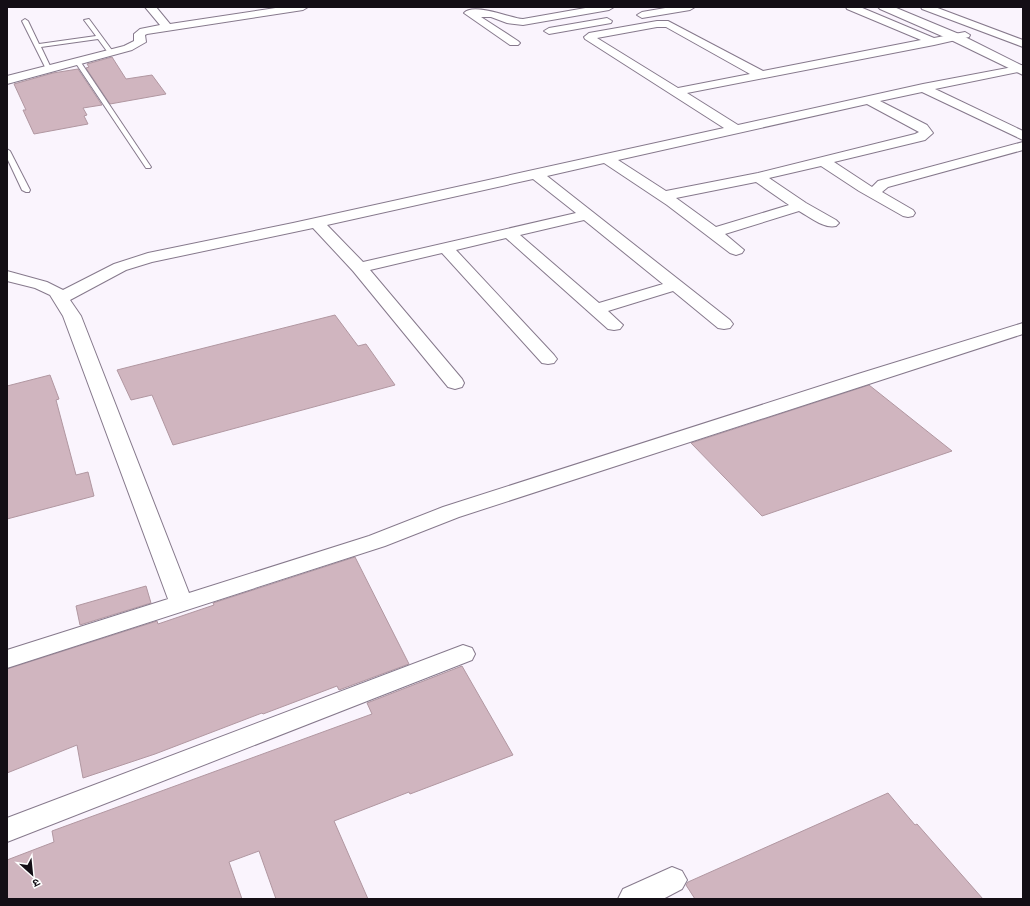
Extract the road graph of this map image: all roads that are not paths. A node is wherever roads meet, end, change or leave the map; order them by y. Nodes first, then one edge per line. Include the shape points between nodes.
1 (150, 7) edge
2 (229, 7) edge
3 (303, 7) edge
4 (609, 7) edge
5 (690, 7) edge
6 (851, 7) edge
7 (884, 7) edge
8 (894, 7) edge
9 (926, 7) edge
10 (465, 10) edge
11 (644, 15) junction
12 (239, 17) junction
13 (630, 17) dead end
14 (87, 20) dead end
15 (615, 20) dead end
16 (25, 21) dead end
17 (661, 24) junction
18 (167, 27) junction
19 (549, 31) dead end
20 (960, 36) junction
21 (99, 37) junction
22 (934, 42) junction
23 (514, 43) dead end
24 (1023, 44) edge
25 (38, 46) junction
26 (111, 53) junction
27 (78, 62) junction
28 (1022, 67) edge
29 (49, 70) junction
30 (761, 75) junction
31 (7, 80) edge
32 (923, 88) junction
33 (675, 92) junction
34 (870, 101) junction
35 (736, 130) junction
36 (1023, 136) edge
37 (1023, 146) edge
38 (7, 151) edge
39 (606, 158) junction
40 (823, 162) junction
41 (148, 167) dead end
42 (536, 174) junction
43 (758, 177) junction
44 (26, 190) dead end
45 (873, 193) junction
46 (665, 196) junction
47 (801, 206) junction
48 (908, 213) dead end
49 (587, 214) junction
50 (317, 223) junction
51 (831, 223) dead end
52 (715, 232) junction
53 (509, 233) junction
54 (445, 247) junction
55 (736, 250) dead end
56 (358, 268) junction
57 (7, 276) edge
58 (676, 286) junction
59 (61, 298) junction
60 (596, 309) junction
61 (724, 324) dead end
62 (614, 325) dead end
63 (1023, 328) edge
64 (548, 359) dead end
65 (455, 383) dead end
66 (181, 603) junction
67 (463, 654) dead end
68 (7, 659) edge
69 (7, 830) edge
70 (672, 880) dead end
71 (633, 899) edge

1 - 18 street
2 - 12 street
3 - 12 street
4 - 10 street via 523,22
5 - 11 street
6 - 22 street
7 - 20 street
8 - 20 street
9 - 24 street
10 - 23 street
11 - 13 street
11 - 17 street
12 - 18 street
14 - 21 lane
15 - 19 street
16 - 25 lane
17 - 30 street via 670,25
17 - 33 street via 589,37
18 - 26 street via 141,32 138,44
20 - 22 street
20 - 28 street
21 - 25 lane
21 - 26 lane
22 - 30 street
25 - 29 lane
26 - 27 street
27 - 29 street
27 - 41 lane
28 - 32 street
29 - 31 street
30 - 33 street
32 - 34 street
32 - 36 street
33 - 35 street
34 - 35 street
34 - 40 street via 922,128 926,133 920,137
35 - 39 street
37 - 45 street via 883,184
38 - 44 lane
39 - 42 street
39 - 46 street
40 - 43 street
40 - 45 street
42 - 49 street
42 - 50 street
43 - 46 street
43 - 47 street
45 - 48 street
46 - 52 street
47 - 51 street
47 - 52 street
49 - 53 street
49 - 58 street
50 - 56 street
50 - 59 street via 148,258 120,267
52 - 55 street
53 - 54 street
53 - 60 street
54 - 56 street
54 - 64 street
56 - 65 street
57 - 59 street via 41,284 56,292
58 - 60 street
58 - 61 street
59 - 66 street via 72,316
60 - 62 street
63 - 66 street via 451,512 377,541
66 - 68 street
67 - 69 street
70 - 71 street

